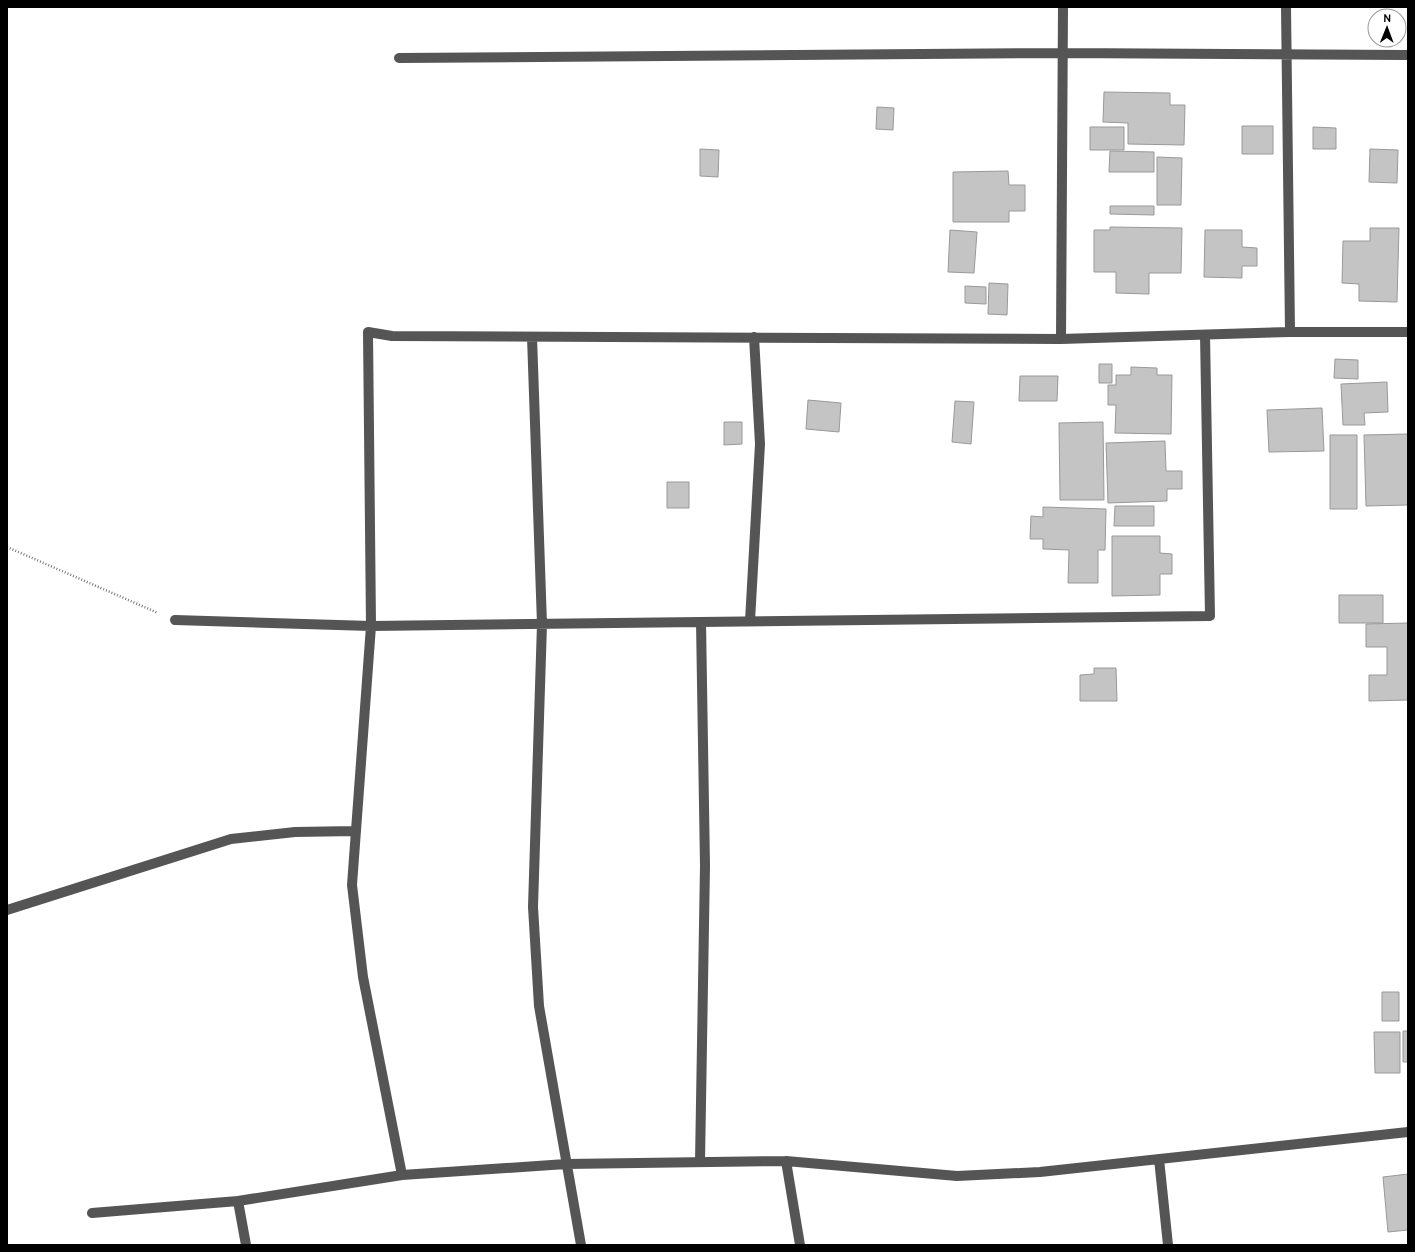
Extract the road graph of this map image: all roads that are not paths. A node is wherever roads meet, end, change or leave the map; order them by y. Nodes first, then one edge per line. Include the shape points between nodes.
1 (1063, 7) edge
2 (1286, 7) edge
3 (1063, 53) junction
4 (1408, 55) edge
5 (1287, 56) junction
6 (399, 58) dead end
7 (1290, 332) junction
8 (1408, 332) edge
9 (1205, 335) junction
10 (532, 336) junction
11 (754, 337) junction
12 (1061, 338) junction
13 (175, 620) road end
14 (750, 621) junction
15 (701, 622) junction
16 (542, 624) junction
17 (371, 626) junction
18 (356, 831) junction
19 (7, 910) edge
20 (1408, 1132) edge
21 (1158, 1159) junction
22 (786, 1161) junction
23 (700, 1162) junction
24 (566, 1164) junction
25 (402, 1175) junction
26 (238, 1200) junction
27 (92, 1213) dead end
28 (246, 1245) edge
29 (581, 1245) edge
30 (800, 1245) edge
31 (1168, 1245) edge

1 - 3 street
2 - 5 street
3 - 5 street
3 - 6 street
3 - 12 street
4 - 5 street
5 - 7 street
7 - 8 street
7 - 9 street
9 - 12 street
9 - 14 street via 1210,616
10 - 11 street
10 - 16 street
10 - 17 street via 392,336 368,332
11 - 12 street
11 - 14 street via 760,444
13 - 17 street
14 - 15 street
15 - 16 street
15 - 23 street via 705,866
16 - 17 street
16 - 24 street via 533,907 540,1006
17 - 18 street
18 - 19 street via 295,832 231,839
18 - 25 street via 352,885 363,977
20 - 21 street
21 - 22 street via 1040,1172 956,1176
21 - 31 street
22 - 23 street
22 - 30 street
23 - 24 street
24 - 25 street
24 - 29 street
25 - 26 street
26 - 27 street
26 - 28 street

